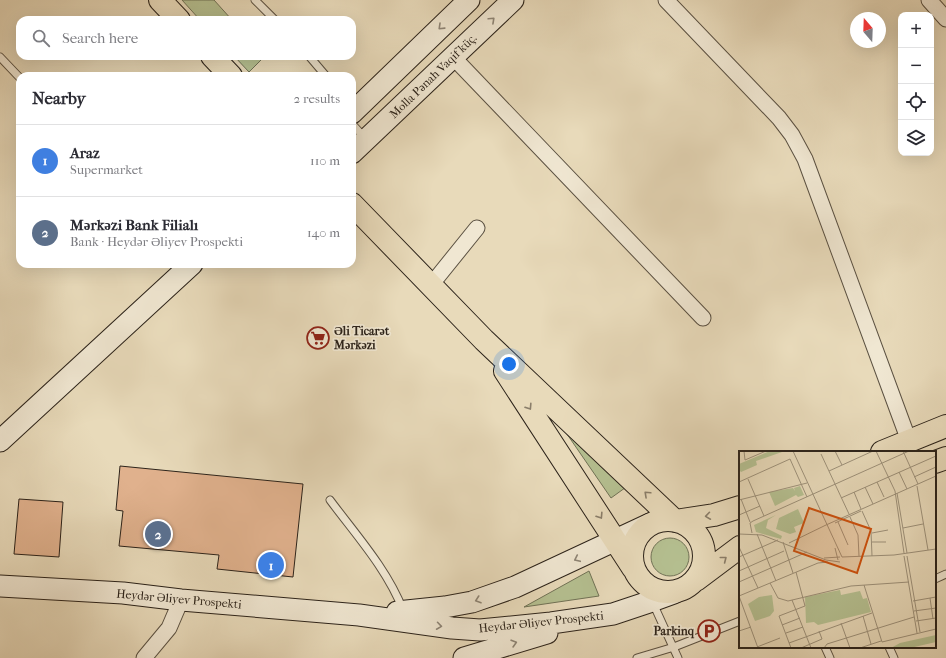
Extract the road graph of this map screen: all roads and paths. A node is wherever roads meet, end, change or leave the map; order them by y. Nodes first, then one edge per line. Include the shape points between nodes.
1 (160, 0) edge
2 (255, 0) edge
3 (469, 0) edge
4 (514, 0) edge
5 (666, 0) edge
6 (929, 0) edge
7 (175, 16) edge
8 (271, 16) edge
9 (946, 20) edge
10 (0, 57) edge
11 (453, 57) junction
12 (216, 60) edge
13 (312, 60) edge
14 (227, 72) edge
15 (323, 72) edge
16 (16, 74) edge
17 (356, 109) edge
18 (359, 146) edge
19 (356, 208) edge
20 (477, 228) dead end
21 (188, 268) edge
22 (431, 285) junction
23 (703, 318) dead end
24 (484, 340) junction
25 (946, 426) edge
26 (909, 441) junction
27 (0, 442) edge
28 (884, 451) edge
29 (946, 458) edge
30 (936, 462) edge
31 (330, 500) dead end
32 (739, 507) edge
33 (675, 520) junction
34 (650, 524) junction
35 (616, 540) junction
36 (739, 548) edge
37 (636, 574) junction
38 (946, 574) edge
39 (936, 579) edge
40 (0, 586) edge
41 (680, 590) junction
42 (181, 600) junction
43 (652, 601) junction
44 (404, 612) junction
45 (359, 614) junction
46 (613, 614) junction
47 (739, 621) edge
48 (674, 647) junction
49 (825, 648) edge
50 (889, 648) edge
51 (144, 658) edge
52 (464, 658) edge
53 (637, 658) edge
54 (678, 658) edge
55 (830, 658) edge
56 (894, 658) edge

1 - 7 highway
2 - 8 lane
3 -> 17 street
11 -> 4 street, Molla Pənah Vaqif küç.
5 - 26 street via 779,118 792,135 805,160
6 - 9 street
10 - 16 lane
11 - 18 street, Molla Pənah Vaqif küç.
11 - 23 street
12 - 14 highway
13 - 15 lane
19 - 22 highway
20 - 22 street
21 - 27 street
22 - 24 highway
33 -> 24 highway
24 -> 35 highway
25 - 26 highway
26 - 28 highway
29 - 30 highway
31 - 44 lane via 384,572 396,591
32 -> 33 highway via 714,515
33 - 34 highway via 662,520
33 - 41 highway via 697,533 703,544 705,557 696,580
34 - 35 street, Heydər Əliyev Prospekti
34 - 37 highway via 640,532 634,543 631,556
35 - 37 highway
35 -> 44 street, Heydər Əliyev Prospekti via 515,587 479,600
41 -> 36 highway, Heydər Əliyev Prospekti
37 - 41 highway via 649,588 661,592
37 - 43 lane
38 - 39 lane
40 - 42 street, Heydər Əliyev Prospekti
41 - 43 street, Heydər Əliyev Prospekti
42 - 45 street, Heydər Əliyev Prospekti
42 - 51 street via 169,628
43 - 46 street, Heydər Əliyev Prospekti
43 - 48 lane
44 - 45 street, Heydər Əliyev Prospekti
45 -> 46 street, Heydər Əliyev Prospekti via 480,630
52 -> 46 street
47 - 48 lane
48 - 53 lane
48 - 54 lane
49 - 55 lane
50 - 56 lane

